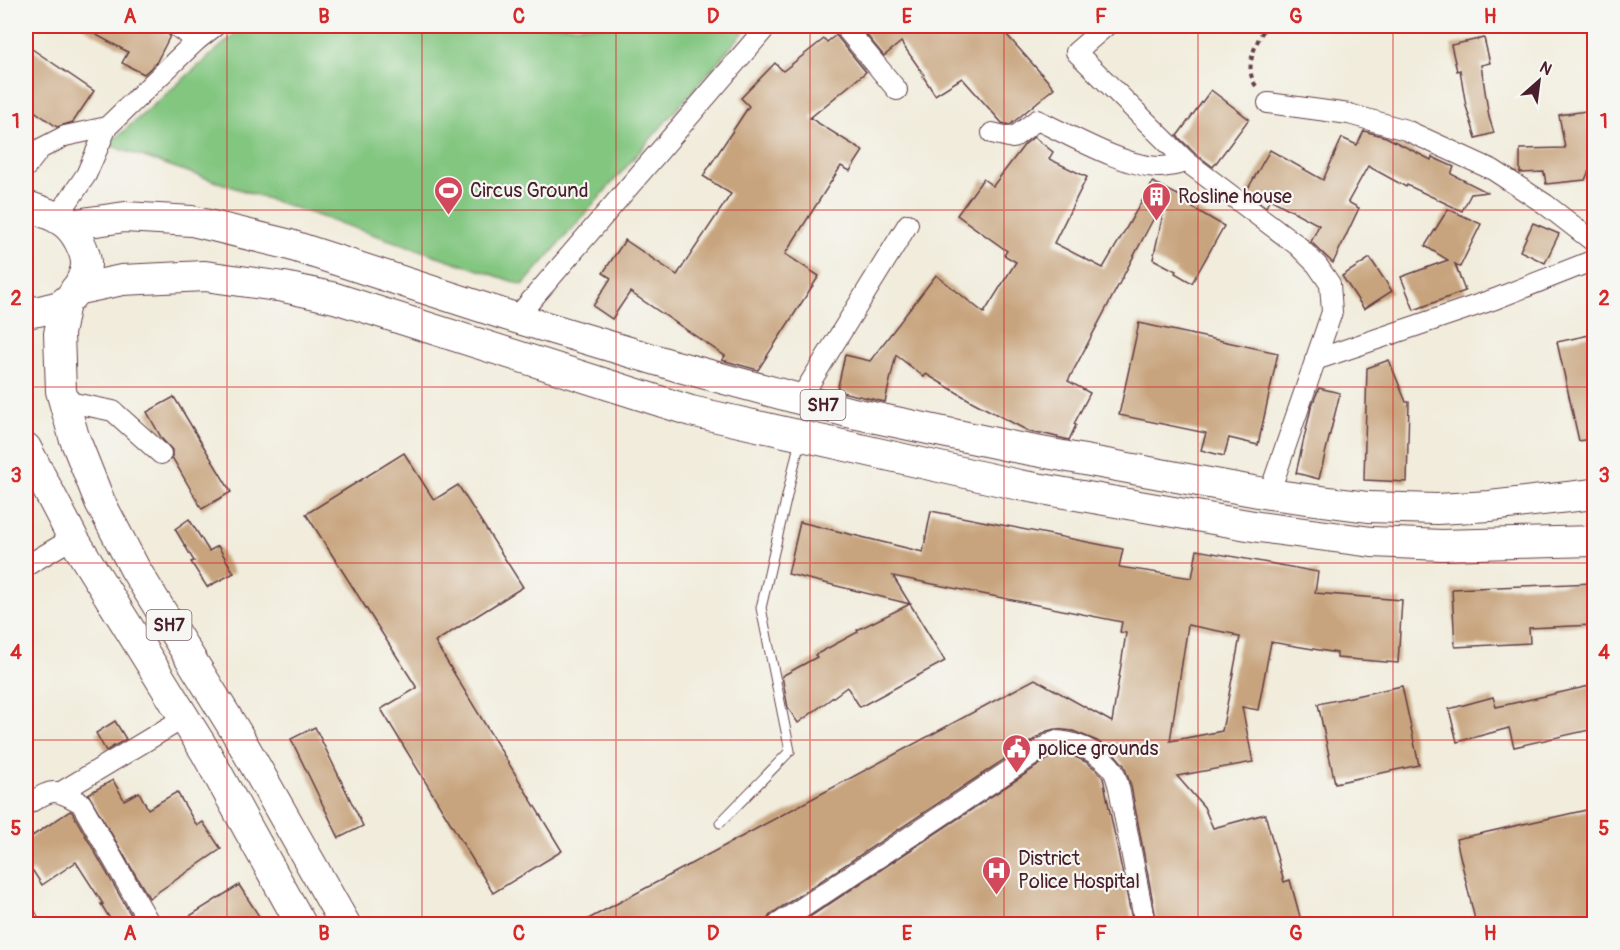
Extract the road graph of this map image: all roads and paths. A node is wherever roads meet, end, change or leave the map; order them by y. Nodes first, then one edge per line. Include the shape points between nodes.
1 (176, 26) edge
2 (215, 26) edge
3 (767, 26) edge
4 (844, 26) edge
5 (1106, 26) edge
6 (1266, 26) edge
7 (196, 41) junction
8 (897, 90) dead end
9 (1268, 103) joint
10 (107, 127) junction
11 (992, 133) dead end
12 (1187, 162) junction
13 (26, 167) edge
14 (26, 206) edge
15 (62, 222) junction
16 (908, 224) dead end
17 (1594, 242) edge
18 (1594, 260) edge
19 (70, 297) junction
20 (26, 312) edge
21 (516, 318) junction
22 (1315, 360) junction
23 (800, 399) junction
24 (64, 401) junction
25 (801, 435) junction
26 (26, 448) edge
27 (161, 454) dead end
28 (1269, 494) junction
29 (1594, 494) edge
30 (74, 538) junction
31 (1594, 541) edge
32 (26, 566) edge
33 (184, 718) junction
34 (61, 792) junction
35 (26, 805) edge
36 (720, 823) dead end
37 (26, 916) edge
38 (30, 924) edge
39 (150, 924) edge
40 (301, 924) edge
41 (345, 924) edge
42 (778, 924) edge
43 (1145, 924) edge

1 - 7 street
2 - 7 street
3 - 21 street
4 - 8 street
5 - 12 street via 1076,52
6 - 9 path via 1250,60 1253,82
7 - 10 street
9 - 17 street via 1349,114 1406,130 1493,170
10 - 13 street via 65,136 40,148
10 - 15 street
11 - 12 street via 1013,138 1037,120 1142,165 1161,167
12 - 22 street via 1297,245 1330,284 1332,312
14 - 15 main road
15 - 19 main road, SH7 via 80,244 86,262
15 - 21 main road, SH7 via 125,217 192,221 287,244
16 - 23 street
18 - 22 street via 1496,299
19 - 20 main road, SH7 via 51,308
19 - 24 main road, SH7 via 59,334
19 - 25 main road, SH7 via 122,280 205,276 284,287 336,298 691,411
21 - 23 main road, SH7
22 - 28 street
23 - 28 main road, SH7 via 1014,447
24 - 27 street via 113,411
24 - 41 main road, SH7 via 100,502 135,569 236,732
25 - 31 main road, SH7 via 1019,485 1258,527 1372,542 1442,545
25 - 36 lane via 762,608 790,751
26 - 30 main road, SH7
28 - 29 main road, SH7 via 1368,507 1437,509
30 - 32 street
30 - 33 main road, SH7
33 - 34 street
33 - 40 main road, SH7
34 - 35 street via 49,791
34 - 39 street via 81,803
37 - 38 street
42 - 43 street via 1054,741 1069,741 1112,767

